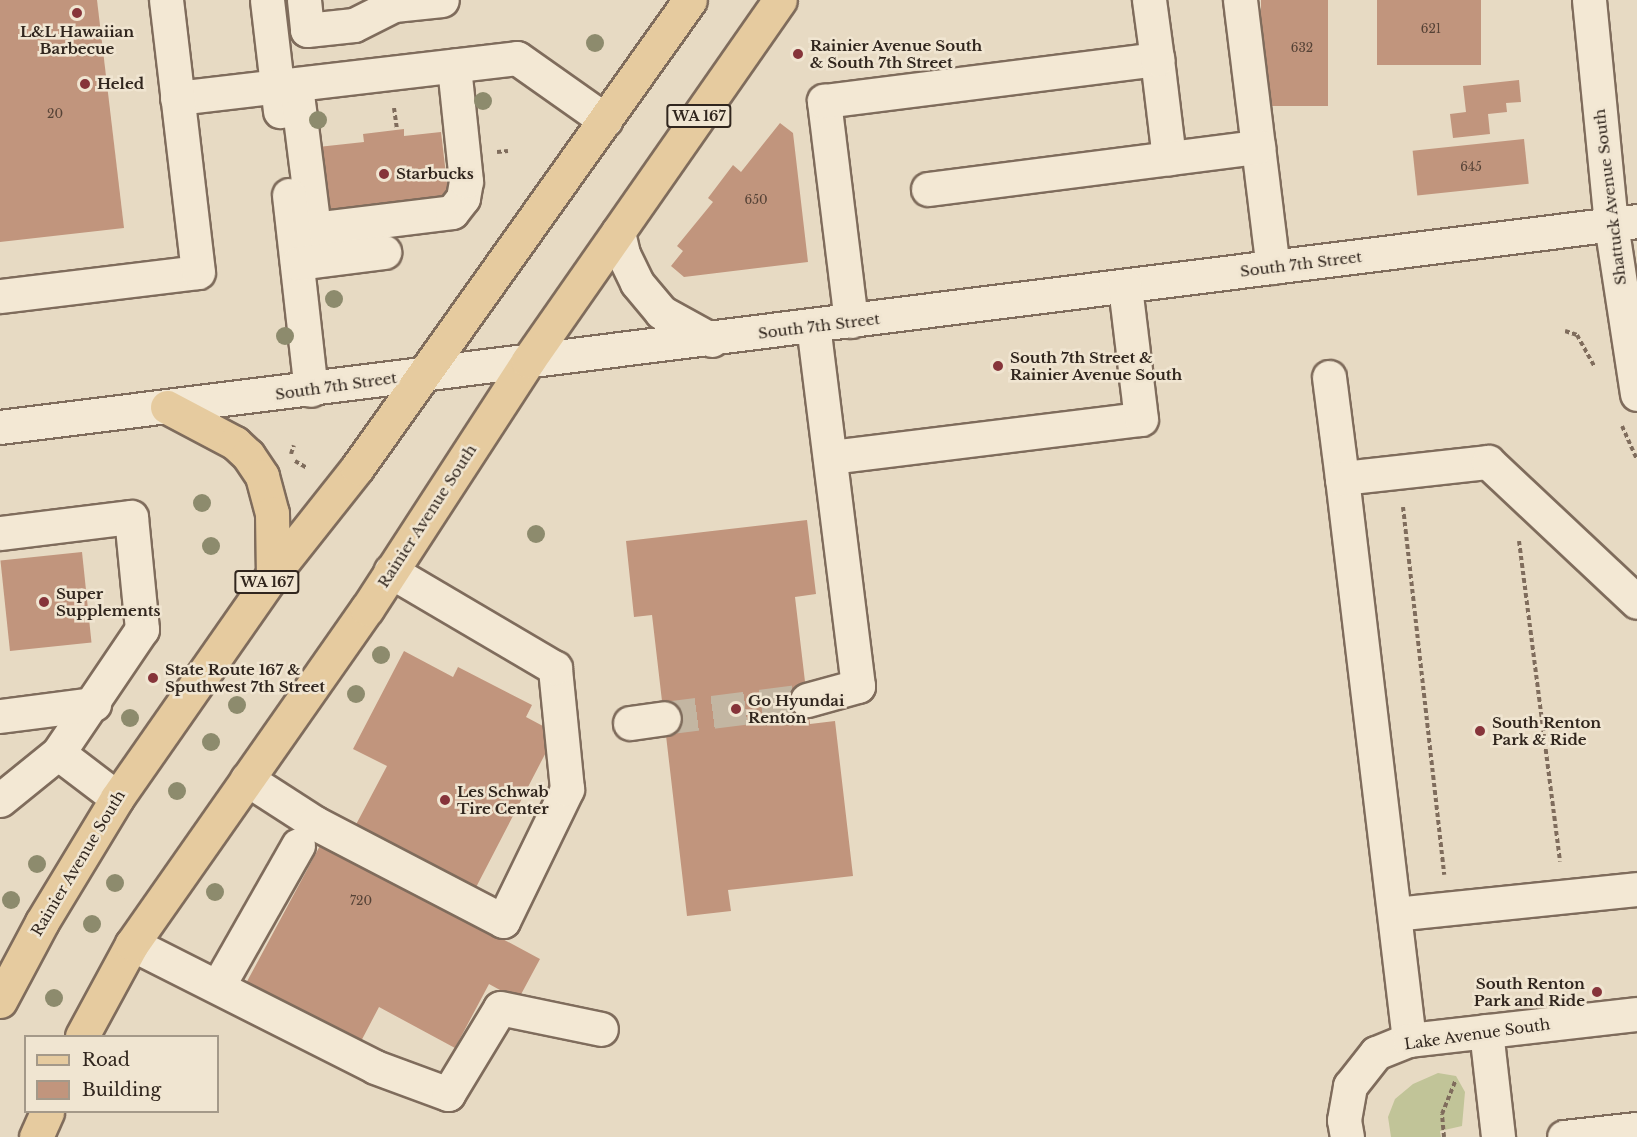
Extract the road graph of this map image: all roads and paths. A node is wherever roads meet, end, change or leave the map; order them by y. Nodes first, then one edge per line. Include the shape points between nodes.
1 (166, 0) edge
2 (267, 0) edge
3 (304, 0) edge
4 (442, 0) edge
5 (780, 0) edge
6 (1149, 0) edge
7 (1240, 0) edge
8 (1589, 0) edge
9 (688, 1) edge
10 (1156, 59) junction
11 (454, 66) junction
12 (287, 87) junction
13 (177, 98) junction
14 (393, 99) dead end
15 (605, 120) junction
16 (397, 130) dead end
17 (1258, 147) junction
18 (1169, 158) junction
19 (928, 189) dead end
20 (1624, 223) edge
21 (618, 232) junction
22 (384, 252) dead end
23 (297, 263) junction
24 (1273, 267) junction
25 (1125, 286) junction
26 (0, 296) edge
27 (851, 321) junction
28 (813, 327) junction
29 (1564, 331) dead end
30 (1577, 335) dead end
31 (712, 340) junction
32 (528, 361) junction
33 (426, 373) junction
34 (1329, 377) dead end
35 (310, 390) junction
36 (1637, 394) edge
37 (167, 407) junction
38 (0, 427) edge
39 (294, 445) dead end
40 (830, 457) junction
41 (290, 458) dead end
42 (1342, 478) junction
43 (1403, 503) dead end
44 (0, 533) edge
45 (1518, 534) dead end
46 (390, 571) junction
47 (273, 574) junction
48 (1637, 602) edge
49 (807, 700) tunnel mouth
50 (94, 704) junction
51 (0, 716) edge
52 (664, 718) tunnel mouth
53 (630, 723) dead end
54 (58, 753) junction
55 (247, 779) junction
56 (117, 798) junction
57 (0, 800) edge
58 (298, 845) dead end
59 (1637, 889) edge
60 (1564, 896) junction
61 (1448, 909) junction
62 (1395, 914) junction
63 (132, 944) junction
64 (218, 986) junction
65 (0, 1001) edge
66 (1637, 1014) edge
67 (601, 1029) dead end
68 (1486, 1031) junction
69 (83, 1035) edge
70 (1452, 1035) junction
71 (1409, 1040) junction
72 (47, 1113) edge
73 (1637, 1129) edge
74 (36, 1137) edge
75 (1347, 1137) edge
76 (1444, 1137) edge
77 (1498, 1137) edge
78 (1564, 1137) edge

1 - 13 street
2 - 12 street
3 - 4 street via 307,30 354,26 394,5
5 - 21 main road, Rainier Avenue South / WA 167
6 - 10 street
7 - 17 street
8 - 20 street, Shattuck Avenue South
9 - 15 main road, Rainier Avenue South / WA 167
10 - 18 street
10 - 27 street via 824,101
11 - 12 street
11 - 12 street via 466,181 463,198 452,212 314,229
11 - 15 street via 517,58
12 - 13 street
12 - 23 street
13 - 26 street via 198,272
14 - 16 path
15 - 33 main road, Rainier Avenue South / WA 167
17 - 18 street
17 - 24 street
18 - 19 street
20 - 24 street, South 7th Street
20 - 36 street, Shattuck Avenue South
21 - 31 street via 636,283 661,312
21 - 32 main road, Rainier Avenue South / WA 167
22 - 23 street
23 - 35 street
24 - 25 street, South 7th Street
25 - 27 street, South 7th Street
25 - 40 street via 1141,419
27 - 28 street, South 7th Street
28 - 31 street, South 7th Street
28 - 40 street
29 - 30 path
31 - 32 street, South 7th Street
32 - 33 street, South 7th Street
32 - 46 main road, Rainier Avenue South / WA 167
33 - 35 street, South 7th Street
33 - 47 main road, Rainier Avenue South / WA 167
34 - 42 street
35 - 37 street, South 7th Street
37 - 38 street, South 7th Street
37 - 47 main road via 248,455 266,485 272,513
39 - 41 path
40 - 49 street via 858,686
42 - 48 street via 1488,462
42 - 62 street
43 - 61 path
44 - 50 street via 131,517 142,629
45 - 60 path
46 - 55 main road, Rainier Avenue South / WA 167
46 - 55 street via 555,668 567,789 503,921 315,823
47 - 56 main road, Rainier Avenue South / WA 167
50 - 51 street
50 - 54 street
52 - 53 street
54 - 56 street
54 - 57 street
55 - 63 main road, Rainier Avenue South / WA 167
56 - 65 main road, Rainier Avenue South / WA 167 via 42,921
58 - 64 street
59 - 60 street
60 - 61 street
61 - 62 street
62 - 71 street
63 - 64 street
63 - 69 main road, Rainier Avenue South / WA 167
64 - 67 street via 375,1067 448,1094 500,1008
66 - 68 street, Lake Avenue South
68 - 70 street, Lake Avenue South
68 - 77 street
70 - 71 street, Lake Avenue South
70 - 76 path via 1456,1080 1442,1114
71 - 75 street, Lake Avenue South via 1376,1053 1350,1086 1344,1120
72 - 74 main road
73 - 78 street

